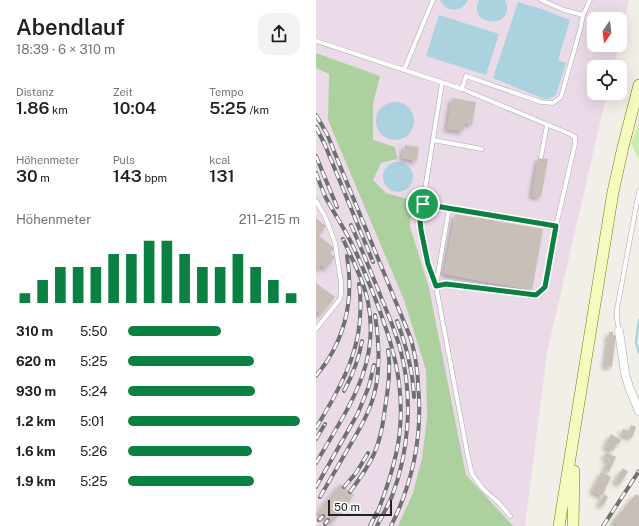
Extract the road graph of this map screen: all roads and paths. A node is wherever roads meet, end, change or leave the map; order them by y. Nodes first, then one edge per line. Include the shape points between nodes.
1 (433, 0) edge
2 (541, 0) edge
3 (590, 0) edge
4 (583, 15) junction
5 (316, 42) edge
6 (404, 70) junction
7 (442, 83) junction
8 (639, 85) edge
9 (462, 90) junction
10 (547, 125) junction
11 (433, 140) junction
12 (482, 149) dead end
13 (541, 156) dead end
14 (639, 191) edge
15 (316, 201) edge
16 (423, 204) junction
17 (449, 208) junction
18 (556, 226) junction
19 (436, 286) junction
20 (316, 329) edge
21 (619, 331) joint
22 (639, 411) edge
23 (575, 427) junction
24 (510, 516) dead end
25 (559, 526) edge
26 (573, 526) edge

1 - 6 lane
2 - 4 lane
3 - 4 lane
4 - 9 lane via 561,96 553,103 541,102 466,76
5 - 6 lane
6 - 7 lane
7 - 9 lane
7 - 11 lane
8 - 23 main road via 613,192
9 - 10 lane
10 - 13 lane
10 - 18 lane via 575,138
11 - 12 lane
11 - 16 lane
14 - 21 lane via 617,309
15 - 20 lane via 325,216 335,243 342,293
16 - 17 lane
16 - 19 lane via 421,230 428,264
17 - 18 lane
17 - 19 lane
18 - 19 lane via 545,287 536,295 446,284
19 - 24 lane via 472,474
21 - 22 street via 626,373
23 - 25 main road
23 - 26 main road

